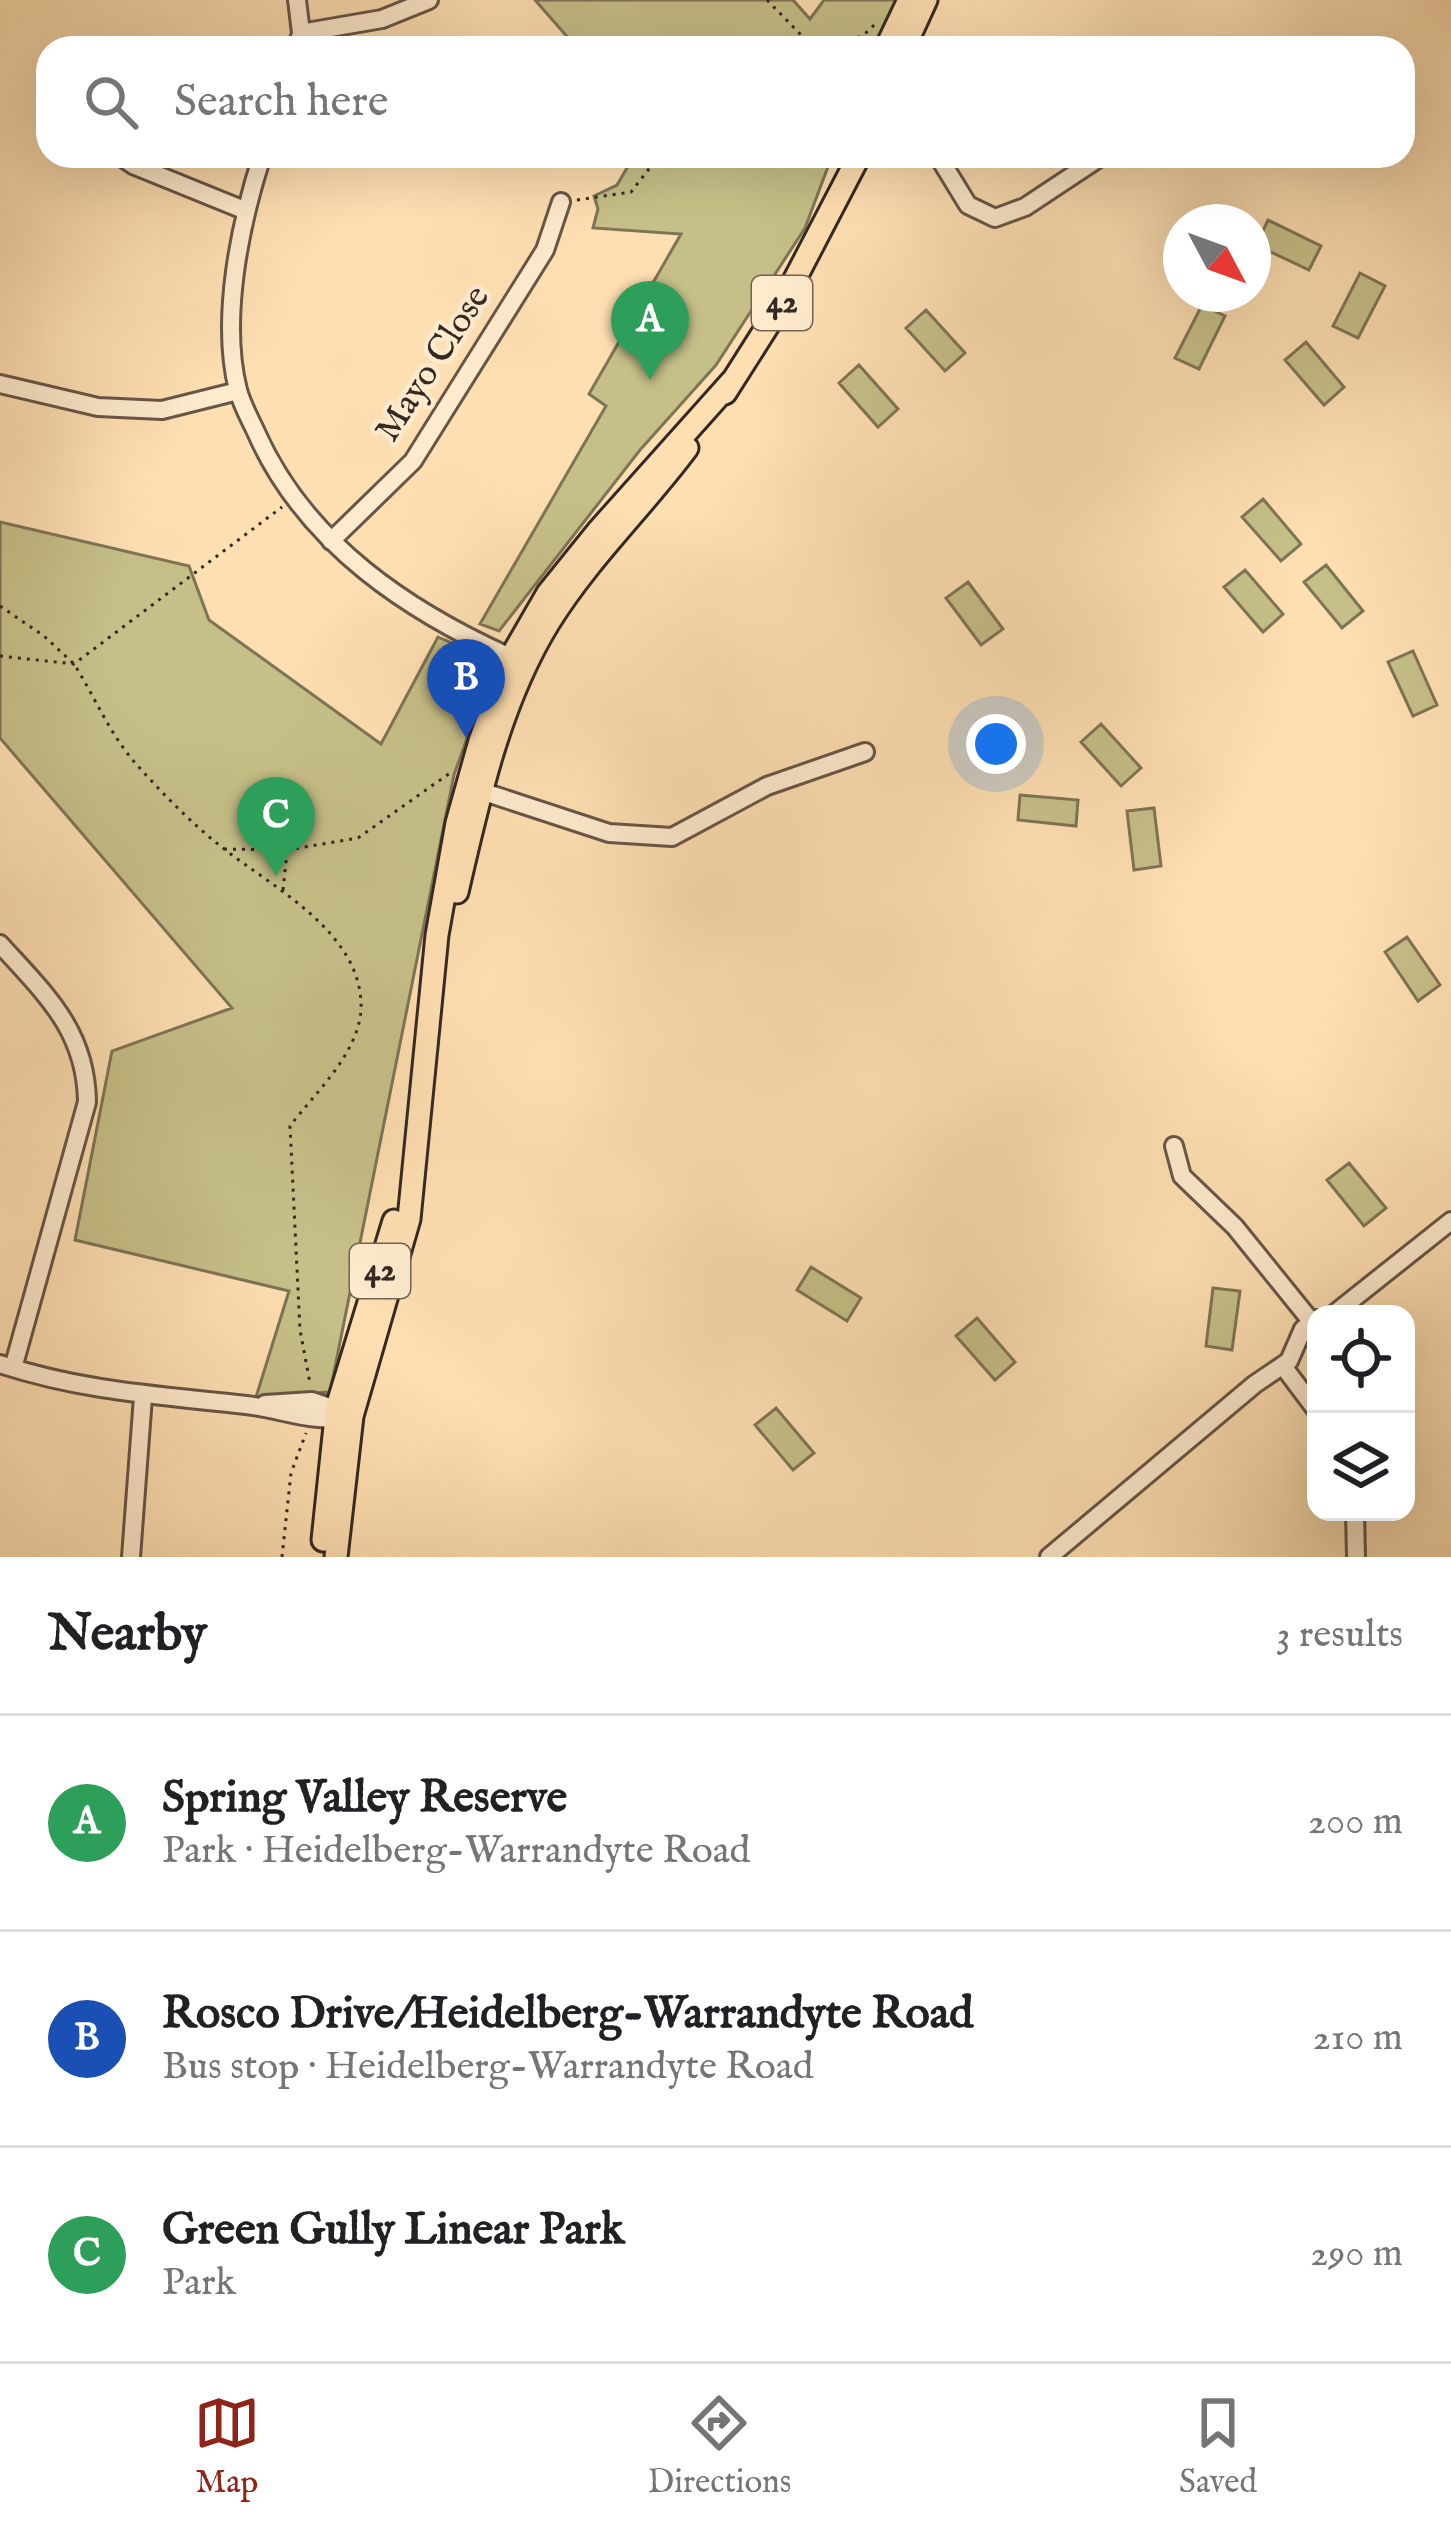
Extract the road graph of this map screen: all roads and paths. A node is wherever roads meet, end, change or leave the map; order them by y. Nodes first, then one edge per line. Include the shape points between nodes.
1 (297, 0) edge
2 (429, 0) edge
3 (767, 0) edge
4 (909, 0) edge
5 (926, 0) edge
6 (884, 14) dead end
7 (299, 36) edge
8 (318, 36) edge
9 (802, 36) edge
10 (865, 36) edge
11 (892, 36) edge
12 (910, 36) edge
13 (140, 168) edge
14 (258, 168) edge
15 (650, 168) edge
16 (842, 168) edge
17 (853, 168) edge
18 (945, 168) edge
19 (1084, 168) edge
20 (561, 202) joint
21 (244, 210) junction
22 (825, 222) junction
23 (0, 384) edge
24 (238, 392) junction
25 (293, 499) junction
26 (331, 542) junction
27 (0, 605) edge
28 (0, 656) edge
29 (519, 660) junction
30 (74, 664) junction
31 (865, 752) dead end
32 (468, 782) junction
33 (224, 849) junction
34 (287, 850) junction
35 (283, 890) junction
36 (0, 944) edge
37 (1174, 1146) dead end
38 (1451, 1221) edge
39 (1345, 1305) edge
40 (1307, 1314) edge
41 (1307, 1327) edge
42 (7, 1366) edge
43 (1281, 1370) junction
44 (143, 1397) junction
45 (1307, 1400) edge
46 (310, 1410) junction
47 (341, 1414) junction
48 (1355, 1521) edge
49 (131, 1557) edge
50 (282, 1557) edge
51 (322, 1557) edge
52 (336, 1557) edge
53 (1049, 1557) edge
54 (1356, 1557) edge

1 - 7 street
2 - 8 street
3 - 9 path
4 - 11 main road
5 - 12 main road
6 - 10 path
13 - 21 street
14 - 21 street
15 - 20 path via 631,192
16 - 22 main road, 42
17 - 22 main road, 42
18 - 19 street via 968,205 995,218
20 - 26 street, Mayo Close via 544,250 413,461
21 - 24 street via 232,341
22 - 29 main road, 42 via 732,381 569,566 531,618
23 - 24 street via 98,407 162,410
24 - 25 street
25 - 26 street
25 - 30 path
26 - 29 street via 411,606
27 - 30 path
28 - 30 path
29 - 32 main road, 42
30 - 33 path via 135,763
31 - 32 street via 767,786 672,837 609,833
32 - 34 path via 406,800 358,838
32 - 47 main road, 42 via 437,935 418,1121
33 - 34 path
33 - 35 path
34 - 35 path
35 - 46 path via 333,937 361,1003 346,1052 290,1126
36 - 42 street via 68,1025 87,1078 87,1102
37 - 40 street via 1181,1176
38 - 39 street
41 - 43 street
42 - 44 street
43 - 45 street
43 - 53 street
44 - 46 street
44 - 49 street
46 - 47 street
46 - 50 path via 291,1473
47 - 51 main road, 42
47 - 52 main road, 42
48 - 54 street

